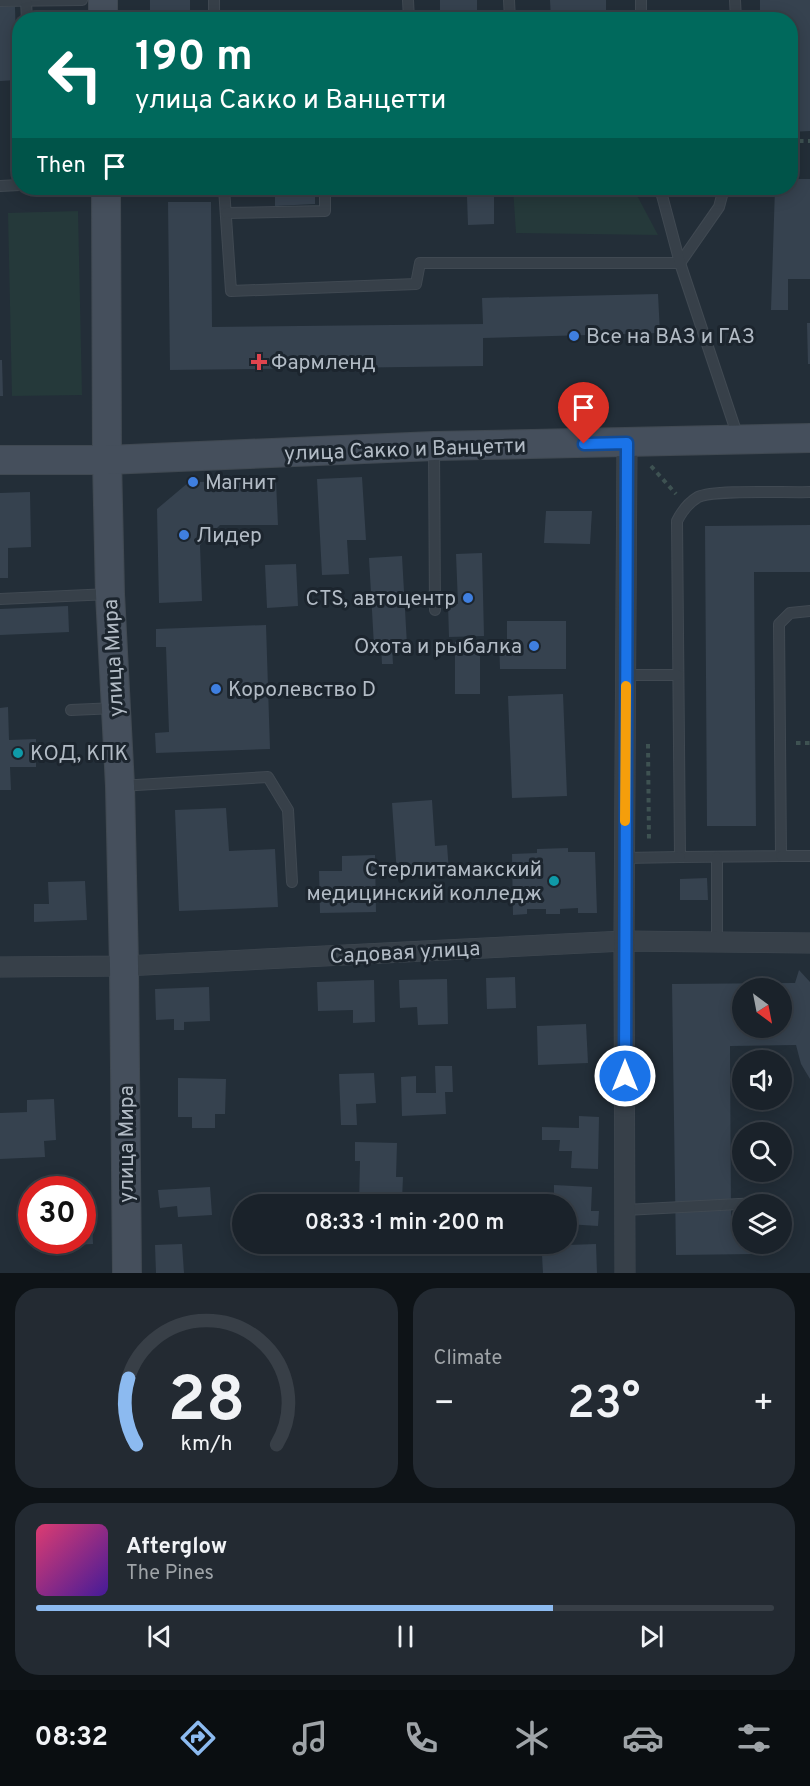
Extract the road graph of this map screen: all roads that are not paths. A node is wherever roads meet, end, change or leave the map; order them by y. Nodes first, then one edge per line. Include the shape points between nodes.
1 (82, 0) edge
2 (0, 1) edge
3 (26, 1) edge
4 (106, 195) edge
5 (225, 195) edge
6 (325, 195) edge
7 (662, 195) edge
8 (722, 195) edge
9 (226, 213) junction
10 (680, 263) junction
11 (810, 438) edge
12 (739, 440) junction
13 (434, 446) junction
14 (637, 452) junction
15 (0, 460) edge
16 (107, 460) junction
17 (810, 492) edge
18 (110, 594) junction
19 (0, 599) edge
20 (435, 610) dead end
21 (810, 611) edge
22 (626, 675) junction
23 (678, 675) junction
24 (116, 708) junction
25 (71, 710) dead end
26 (120, 786) junction
27 (781, 856) junction
28 (810, 856) edge
29 (680, 857) junction
30 (717, 857) junction
31 (625, 858) junction
32 (292, 882) dead end
33 (624, 941) junction
34 (717, 942) junction
35 (810, 943) edge
36 (124, 966) junction
37 (0, 967) edge
38 (732, 1204) edge
39 (625, 1210) junction
40 (127, 1273) edge
41 (626, 1273) edge

1 - 3 lane
2 - 3 lane
4 - 16 main road, улица Мира
5 - 9 lane
6 - 9 lane via 326,211
7 - 10 lane
8 - 10 lane via 719,207
9 - 10 lane via 231,291 417,284 420,262
10 - 12 lane
11 - 12 main road, улица Сакко и Ванцетти
12 - 14 main road, улица Сакко и Ванцетти
13 - 14 main road, улица Сакко и Ванцетти
13 - 16 main road, улица Сакко и Ванцетти
13 - 20 lane
14 - 22 street
15 - 16 main road, улица Сакко и Ванцетти
16 - 18 main road, улица Мира
17 - 23 lane via 708,494 686,506 677,521
18 - 19 lane
18 - 24 main road, улица Мира
21 - 27 lane via 790,613 779,624
22 - 23 lane
22 - 31 street
23 - 29 lane
24 - 25 lane
24 - 26 main road, улица Мира
26 - 32 lane via 268,777 288,810
26 - 36 main road, улица Мира
27 - 28 lane
27 - 30 lane
29 - 30 lane
29 - 31 lane
30 - 34 lane
31 - 33 street
33 - 34 street, Садовая улица
33 - 36 street, Садовая улица
33 - 39 street
34 - 35 street, Садовая улица
36 - 37 street, Садовая улица
36 - 40 main road, улица Мира
38 - 39 lane
39 - 41 street

